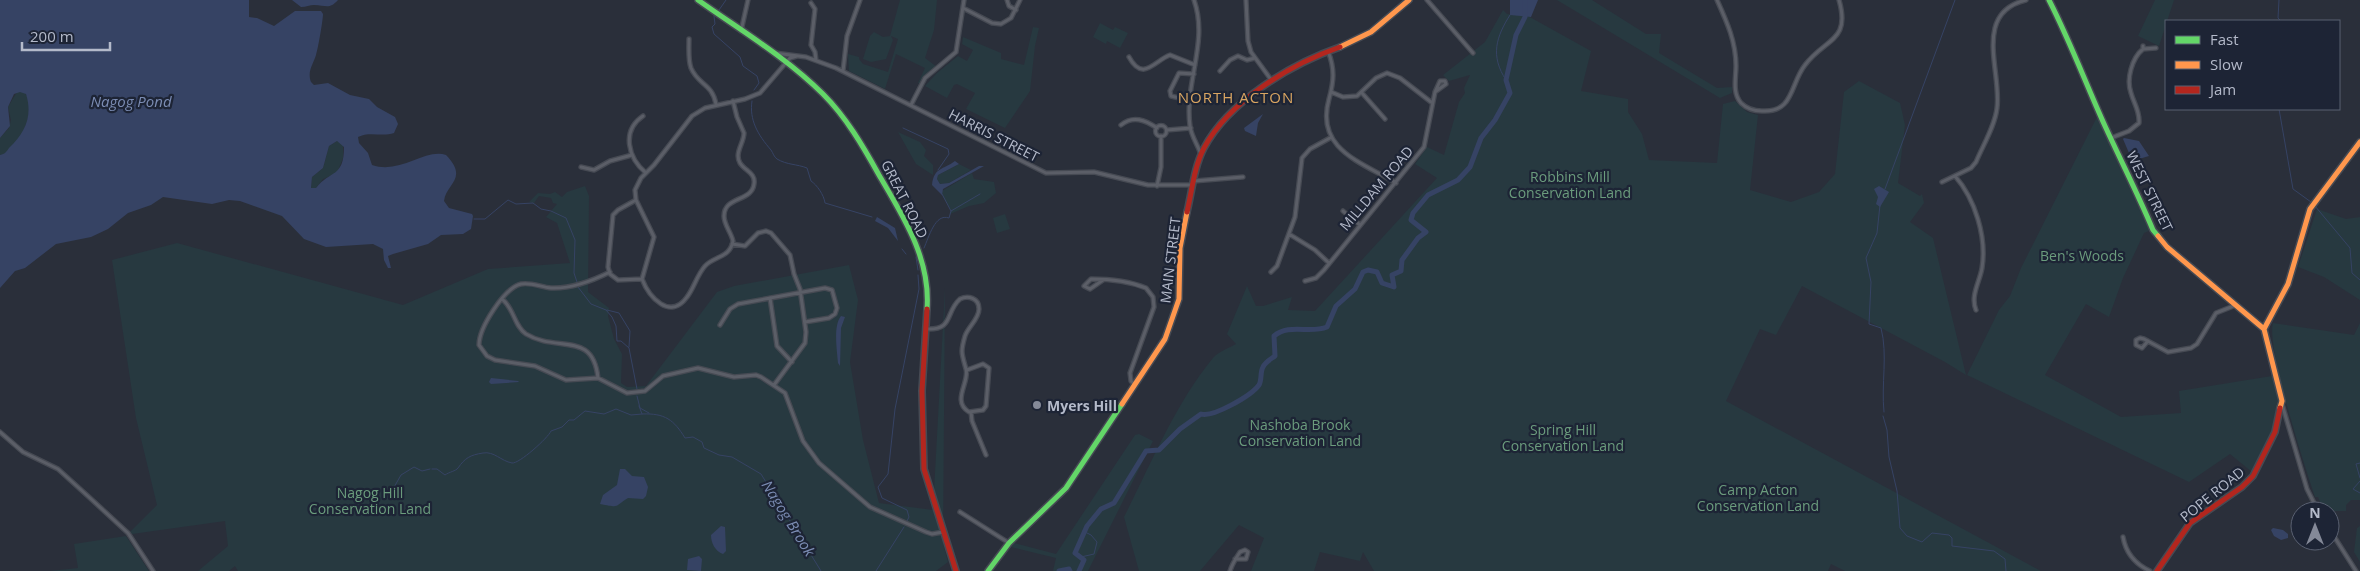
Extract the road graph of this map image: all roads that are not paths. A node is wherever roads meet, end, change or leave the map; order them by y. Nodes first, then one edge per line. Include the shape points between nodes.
1 (698, 0) edge
2 (748, 0) edge
3 (860, 0) edge
4 (964, 0) edge
5 (1007, 0) edge
6 (1020, 0) edge
7 (1194, 0) edge
8 (1246, 0) edge
9 (1409, 0) edge
10 (1426, 0) edge
11 (1717, 0) edge
12 (1839, 0) edge
13 (2026, 0) edge
14 (2049, 0) edge
15 (811, 3) dead end
16 (963, 8) junction
17 (1016, 10) junction
18 (741, 30) junction
19 (690, 39) dead end
20 (2156, 48) dead end
21 (1328, 51) junction
22 (775, 53) junction
23 (1473, 53) dead end
24 (798, 56) junction
25 (1129, 57) dead end
26 (1254, 58) junction
27 (816, 60) junction
28 (786, 62) junction
29 (1195, 65) junction
30 (843, 71) junction
31 (1220, 71) dead end
32 (1194, 74) junction
33 (1272, 82) junction
34 (1331, 92) junction
35 (1435, 92) dead end
36 (1362, 93) junction
37 (733, 101) junction
38 (1191, 102) junction
39 (1432, 102) junction
40 (716, 104) junction
41 (910, 105) junction
42 (642, 116) dead end
43 (1385, 119) dead end
44 (1121, 125) dead end
45 (1157, 128) junction
46 (1191, 128) junction
47 (1167, 130) junction
48 (1161, 136) junction
49 (1330, 138) junction
50 (2111, 138) junction
51 (2360, 142) edge
52 (1200, 152) junction
53 (632, 155) junction
54 (581, 167) dead end
55 (646, 173) junction
56 (1955, 176) junction
57 (1243, 177) dead end
58 (1942, 182) dead end
59 (1193, 183) junction
60 (1396, 183) junction
61 (1157, 186) junction
62 (636, 200) junction
63 (1343, 211) dead end
64 (1360, 225) junction
65 (1289, 234) junction
66 (732, 244) junction
67 (1329, 264) junction
68 (610, 272) junction
69 (1271, 272) dead end
70 (642, 279) junction
71 (1103, 280) junction
72 (1305, 281) dead end
73 (801, 292) junction
74 (770, 298) junction
75 (502, 300) junction
76 (2236, 305) junction
77 (1976, 310) dead end
78 (805, 322) junction
79 (720, 325) dead end
80 (927, 329) junction
81 (2264, 329) junction
82 (2148, 341) dead end
83 (792, 362) junction
84 (967, 370) junction
85 (598, 378) junction
86 (774, 385) junction
87 (1135, 385) junction
88 (2282, 401) junction
89 (971, 412) junction
90 (2280, 417) junction
91 (2286, 418) junction
92 (0, 432) edge
93 (986, 455) dead end
94 (2313, 501) edge
95 (960, 512) dead end
96 (943, 532) junction
97 (2123, 537) dead end
98 (1009, 543) junction
99 (2340, 546) edge
100 (1235, 559) dead end
101 (153, 571) edge
102 (956, 571) edge
103 (988, 571) edge
104 (1230, 571) edge
105 (2150, 571) edge
106 (2157, 571) edge
107 (2356, 571) edge

1 - 18 main road, GREAT ROAD
2 - 18 street
3 - 30 street via 848,36
4 - 16 street
5 - 17 street via 1009,6
6 - 17 street
7 - 29 street via 1200,25
8 - 26 street via 1248,41
9 - 21 main road, MAIN STREET via 1366,36
10 - 23 street
11 - 12 street via 1734,42 1738,98 1748,108 1766,111 1785,104 1805,65 1838,34 1842,18
13 - 56 street via 2006,8 1997,24 1992,51 1998,88 1997,110 1976,162
14 - 50 main road, WEST STREET
15 - 27 street via 815,9 811,45
16 - 17 street via 999,24 1007,22
16 - 41 street via 956,52 925,78
18 - 22 main road, GREAT ROAD
19 - 40 street via 691,68 713,92
20 - 50 street via 2143,47 2132,68 2130,91 2140,123
21 - 33 main road, MAIN STREET via 1301,63
21 - 34 street via 1334,77
22 - 24 street, HARRIS STREET
22 - 28 main road, GREAT ROAD
24 - 27 street, HARRIS STREET
24 - 28 street
25 - 29 street via 1144,69 1156,66 1170,55
26 - 31 street via 1247,60 1238,56
26 - 33 street
27 - 30 street, HARRIS STREET
28 - 37 street via 760,93
28 - 80 main road, GREAT ROAD via 817,88 847,121 911,229 926,284
29 - 32 street
30 - 41 street, HARRIS STREET
32 - 38 street
32 - 38 street via 1179,73 1170,91 1174,99
33 - 52 main road, MAIN STREET via 1217,127
34 - 36 street via 1350,97
34 - 49 street via 1325,121
35 - 39 street, MILLDAM ROAD
36 - 39 street via 1376,78 1387,73 1400,78
36 - 43 street
37 - 40 street
37 - 66 street via 744,133 739,160 752,175 754,183 750,193 732,202 725,210 724,218
38 - 46 street
39 - 60 street, MILLDAM ROAD via 1424,148
40 - 55 street via 689,118
41 - 61 street, HARRIS STREET via 1046,173 1094,172
42 - 53 street via 630,131
44 - 45 street via 1138,119
45 - 47 street via 1163,125
45 - 48 street via 1156,134
46 - 47 street
46 - 52 street
47 - 48 street
48 - 61 street
49 - 60 street via 1342,151
49 - 65 street via 1310,149 1302,158 1295,217
50 - 76 main road, WEST STREET via 2157,235
51 - 81 main road via 2310,209 2288,284
52 - 59 main road, MAIN STREET
53 - 54 street via 594,170
53 - 55 street via 635,164
55 - 62 street via 637,184
56 - 58 street
56 - 77 street via 1973,203 1982,247 1982,269 1974,299
57 - 59 street, HARRIS STREET
59 - 61 street, HARRIS STREET
59 - 87 main road, MAIN STREET via 1180,248 1179,299 1165,339
60 - 64 street, MILLDAM ROAD
62 - 68 street via 612,217
62 - 70 street via 654,237
63 - 64 street
64 - 67 street, MILLDAM ROAD
65 - 67 street via 1315,250
65 - 69 street via 1277,266
66 - 70 street via 726,253 706,265 687,298 674,306 665,307 657,303
66 - 73 street via 745,246 758,233 768,232 788,252
67 - 72 street, MILLDAM ROAD via 1316,278
68 - 70 street via 620,280
68 - 75 street via 567,288 519,284
71 - 71 street via 1092,279 1084,286 1090,289
71 - 87 street via 1146,288 1154,302 1153,314 1130,373
73 - 74 street
73 - 78 street
73 - 78 street via 830,288 834,292 835,314
74 - 79 street via 733,306
74 - 83 street via 777,346
75 - 85 street via 510,306 519,327 526,334 590,352 596,362
75 - 85 street via 480,332 479,345 489,358 535,366 566,380
76 - 81 main road, WEST STREET
76 - 82 street via 2216,314 2191,348 2168,352
78 - 83 street via 805,343
80 - 84 street via 943,326 960,299 968,296 975,300 978,313 967,330 962,352
80 - 96 main road, GREAT ROAD via 922,391 924,463
81 - 88 main road
83 - 86 street
84 - 89 street via 962,401 964,408
84 - 89 street via 983,364 990,369 985,408
85 - 86 street via 623,392 642,392 666,375 701,368 737,377 758,376
86 - 96 street via 785,393 810,452 862,501 883,515 926,532
87 - 98 main road, MAIN STREET via 1066,488
88 - 90 main road, POPE ROAD
88 - 91 street
89 - 93 street
90 - 91 street
90 - 106 main road, POPE ROAD via 2268,451 2253,476 2190,523
91 - 94 street
92 - 101 street via 22,451 58,469 90,498 128,533
95 - 98 street
96 - 102 main road, GREAT ROAD
97 - 105 street via 2128,555 2140,567
98 - 103 main road, MAIN STREET
99 - 107 street
100 - 104 street

